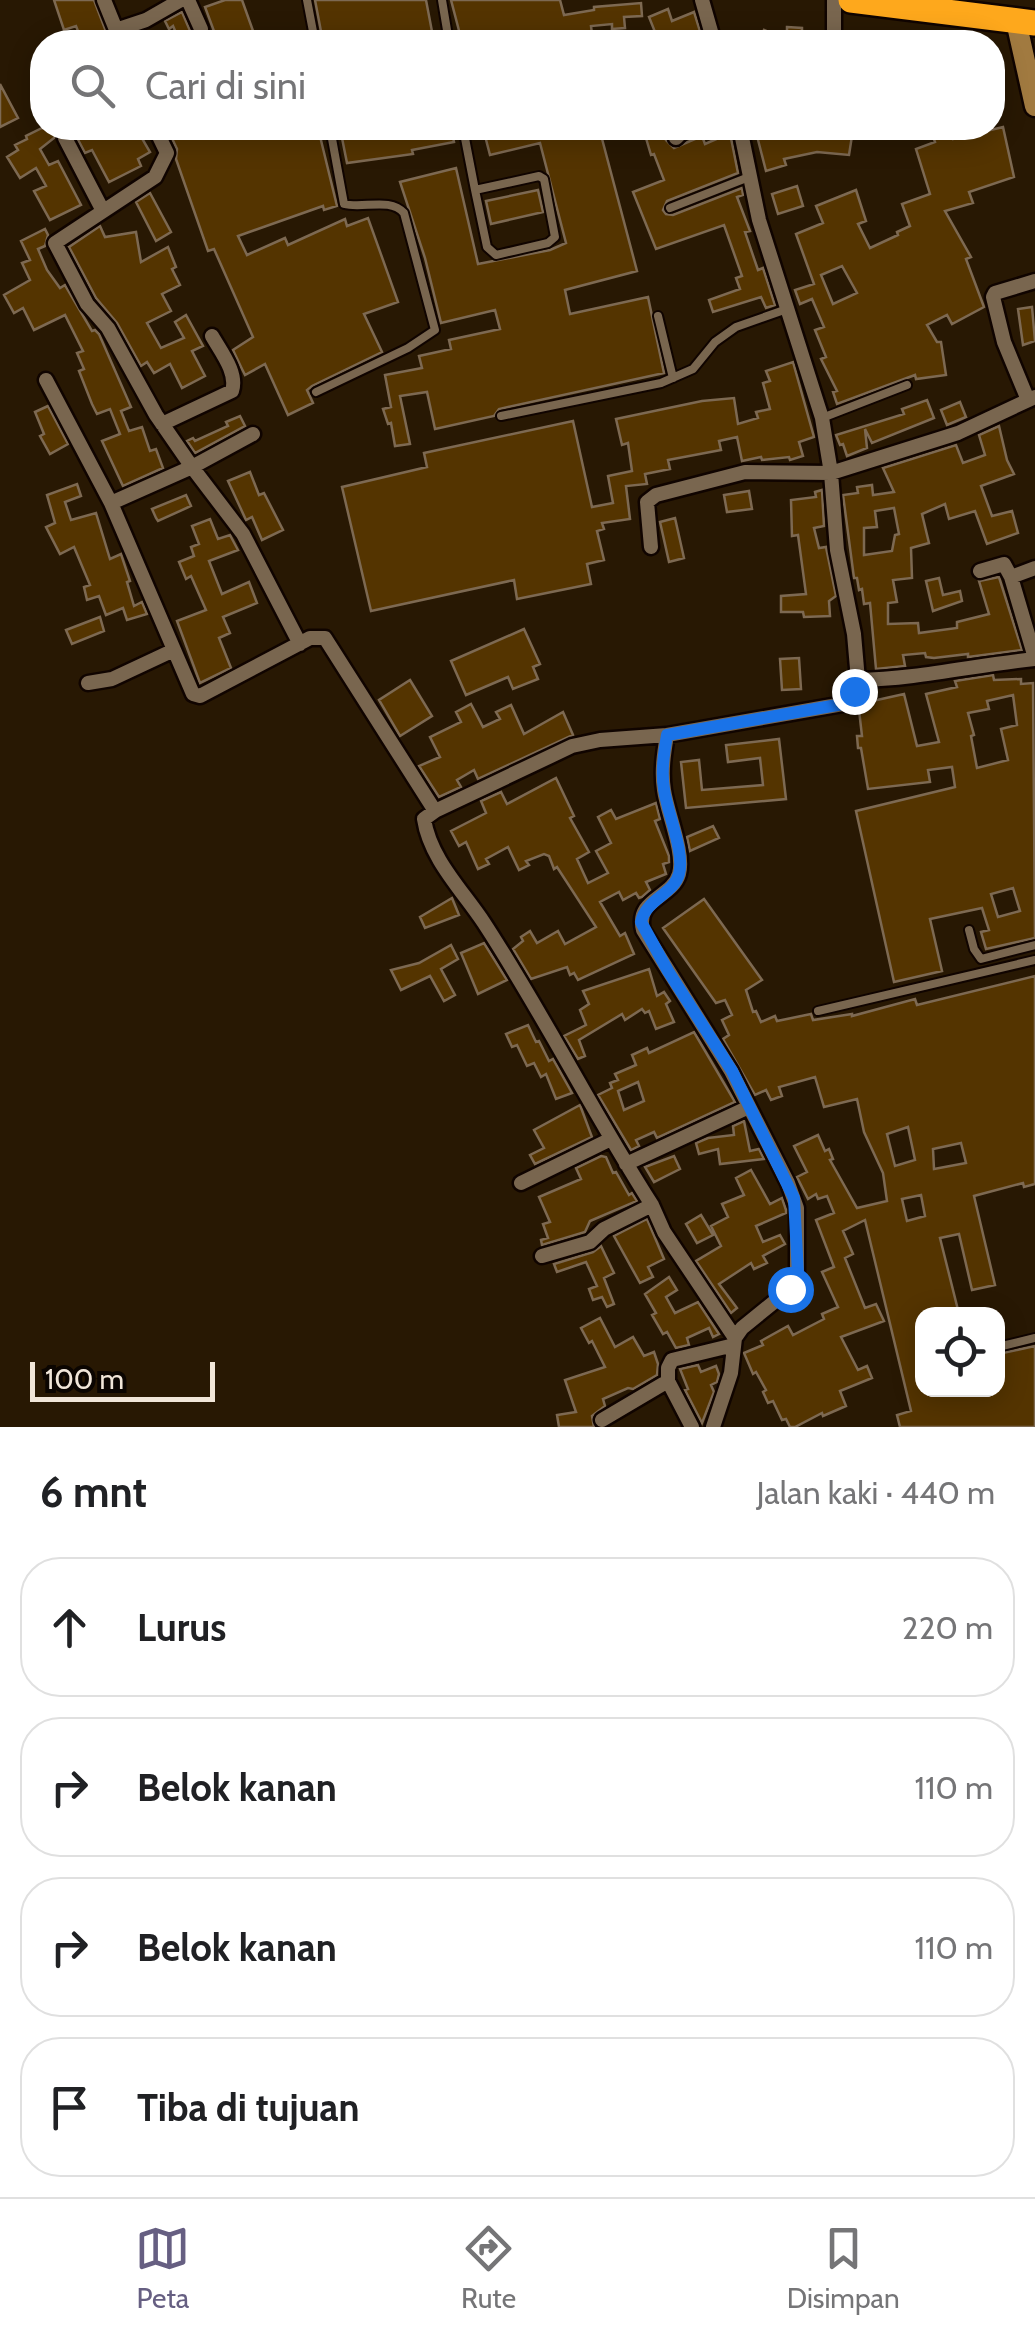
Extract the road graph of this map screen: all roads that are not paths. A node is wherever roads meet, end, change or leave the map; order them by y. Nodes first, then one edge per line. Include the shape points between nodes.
1 (104, 0) edge
2 (184, 0) edge
3 (307, 0) edge
4 (442, 0) edge
5 (702, 0) edge
6 (834, 0) edge
7 (851, 0) edge
8 (1029, 27) edge
9 (200, 29) dead end
10 (116, 30) edge
11 (128, 30) edge
12 (312, 30) edge
13 (448, 30) edge
14 (711, 30) edge
15 (834, 30) edge
16 (1035, 106) edge
17 (66, 140) edge
18 (161, 140) edge
19 (332, 140) edge
20 (465, 140) edge
21 (742, 140) edge
22 (750, 176) junction
23 (475, 190) junction
24 (670, 208) dead end
25 (104, 210) junction
26 (1035, 281) edge
27 (786, 309) junction
28 (658, 316) dead end
29 (212, 336) dead end
30 (673, 378) junction
31 (46, 380) dead end
32 (907, 386) dead end
33 (316, 392) dead end
34 (1031, 399) edge
35 (500, 416) dead end
36 (822, 418) junction
37 (162, 424) junction
38 (253, 434) dead end
39 (192, 466) junction
40 (831, 473) junction
41 (112, 503) junction
42 (650, 547) dead end
43 (1035, 568) edge
44 (980, 571) dead end
45 (1011, 577) junction
46 (300, 644) junction
47 (174, 650) junction
48 (1035, 658) edge
49 (858, 680) junction
50 (88, 684) dead end
51 (667, 735) junction
52 (434, 810) junction
53 (969, 930) dead end
54 (1035, 945) edge
55 (1035, 960) edge
56 (818, 1011) dead end
57 (749, 1108) junction
58 (611, 1138) junction
59 (626, 1164) junction
60 (521, 1183) dead end
61 (652, 1206) junction
62 (542, 1256) dead end
63 (1035, 1338) edge
64 (735, 1341) junction
65 (1005, 1344) edge
66 (668, 1381) junction
67 (602, 1420) dead end
68 (692, 1427) edge
69 (713, 1427) edge

1 - 10 street
2 - 9 street
2 - 11 street
3 - 12 lane
4 - 13 lane
5 - 14 street
6 - 15 street
7 - 8 highway
8 - 16 street
17 - 25 street
18 - 25 street via 167,153 162,168
19 - 33 lane via 344,204 389,204 404,213 436,330
20 - 23 lane
21 - 22 street
22 - 24 lane
22 - 27 street
23 - 23 lane via 492,253 555,237 542,176
25 - 37 street via 55,243
26 - 34 street via 993,296 1004,342
27 - 30 lane via 736,327
27 - 36 street
28 - 30 lane
29 - 37 street via 233,374 232,391
30 - 35 lane
31 - 41 street
32 - 36 lane
34 - 40 street via 958,433
36 - 40 street
37 - 39 street
38 - 39 street
39 - 41 street
39 - 46 street via 243,534
40 - 42 street via 746,472 656,495 647,502
40 - 49 street
41 - 47 street
43 - 45 street
44 - 45 street via 1004,564
45 - 48 street
46 - 47 street via 197,697
46 - 52 street via 316,636 331,644
47 - 50 street
48 - 49 street via 902,680
49 - 51 street via 843,704
51 - 52 street via 572,746
51 - 57 street via 664,789 680,873 641,922
52 - 58 street via 424,819 438,856
53 - 54 lane via 981,958
55 - 56 lane
57 - 59 street
57 - 64 street via 794,1198 798,1274
58 - 59 street
58 - 60 street
59 - 61 street
61 - 62 street via 590,1242
61 - 64 street
63 - 65 lane
64 - 66 street via 672,1360
64 - 69 street
66 - 67 street
66 - 68 street

